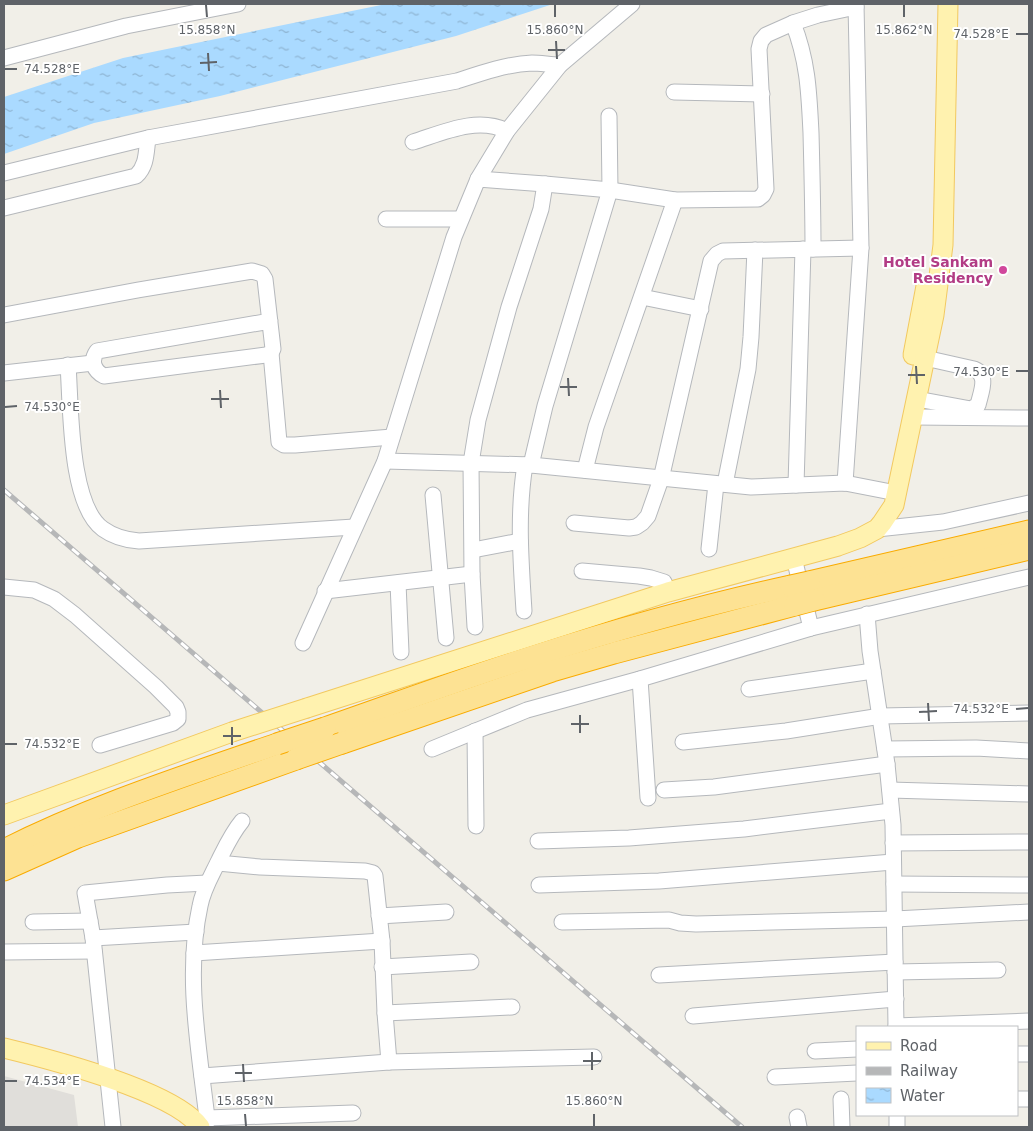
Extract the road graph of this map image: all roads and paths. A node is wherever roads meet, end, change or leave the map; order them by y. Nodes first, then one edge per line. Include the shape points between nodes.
1 (238, 4) edge
2 (632, 4) edge
3 (937, 4) edge
4 (948, 4) edge
5 (856, 5) edge
6 (196, 8) edge
7 (793, 23) junction
8 (4, 58) edge
9 (560, 66) junction
10 (674, 92) dead end
11 (762, 94) junction
12 (609, 116) dead end
13 (507, 130) junction
14 (148, 138) junction
15 (413, 142) dead end
16 (4, 173) edge
17 (478, 180) junction
18 (545, 184) junction
19 (610, 190) junction
20 (676, 200) junction
21 (4, 208) edge
22 (386, 219) dead end
23 (461, 219) junction
24 (861, 248) junction
25 (808, 249) junction
26 (754, 250) junction
27 (642, 297) junction
28 (701, 309) junction
29 (4, 316) edge
30 (270, 321) junction
31 (271, 353) junction
32 (926, 358) junction
33 (93, 363) junction
34 (68, 365) junction
35 (4, 373) edge
36 (917, 399) junction
37 (913, 417) junction
38 (1029, 418) edge
39 (392, 437) junction
40 (385, 460) junction
41 (471, 463) junction
42 (528, 465) junction
43 (585, 470) junction
44 (661, 479) junction
45 (845, 483) junction
46 (720, 484) junction
47 (796, 485) junction
48 (886, 492) junction
49 (433, 495) dead end
50 (1029, 503) edge
51 (574, 523) dead end
52 (879, 526) junction
53 (354, 527) junction
54 (1029, 531) edge
55 (520, 541) junction
56 (709, 549) dead end
57 (1029, 549) edge
58 (473, 550) junction
59 (794, 558) junction
60 (582, 571) dead end
61 (472, 574) junction
62 (1029, 577) edge
63 (440, 578) junction
64 (398, 582) junction
65 (4, 587) edge
66 (325, 591) junction
67 (668, 592) junction
68 (802, 593) junction
69 (524, 611) dead end
70 (867, 614) junction
71 (475, 627) dead end
72 (811, 628) junction
73 (446, 638) dead end
74 (303, 642) dead end
75 (400, 652) dead end
76 (873, 671) junction
77 (640, 679) junction
78 (749, 689) dead end
79 (1029, 713) edge
80 (881, 716) junction
81 (475, 731) junction
82 (683, 742) dead end
83 (100, 746) dead end
84 (432, 748) dead end
85 (885, 748) junction
86 (1029, 751) edge
87 (887, 764) junction
88 (664, 790) dead end
89 (890, 790) junction
90 (1029, 794) edge
91 (648, 798) dead end
92 (891, 811) junction
93 (4, 816) edge
94 (242, 821) dead end
95 (476, 826) dead end
96 (538, 841) dead end
97 (1029, 842) edge
98 (893, 843) junction
99 (4, 850) edge
100 (893, 862) junction
101 (218, 863) junction
102 (4, 870) edge
103 (207, 883) junction
104 (894, 884) junction
105 (538, 885) dead end
106 (1029, 885) edge
107 (446, 912) dead end
108 (1029, 912) edge
109 (380, 916) junction
110 (895, 919) junction
111 (90, 921) junction
112 (33, 922) dead end
113 (562, 922) dead end
114 (196, 932) junction
115 (382, 941) junction
116 (93, 944) junction
117 (4, 952) edge
118 (194, 953) junction
119 (471, 962) dead end
120 (382, 967) junction
121 (895, 967) junction
122 (998, 970) dead end
123 (659, 975) dead end
124 (896, 999) junction
125 (512, 1007) dead end
126 (385, 1014) junction
127 (693, 1016) dead end
128 (1029, 1022) edge
129 (896, 1026) edge
130 (923, 1026) edge
131 (4, 1048) edge
132 (856, 1049) edge
133 (815, 1051) dead end
134 (594, 1057) dead end
135 (389, 1062) junction
136 (856, 1073) edge
137 (202, 1076) junction
138 (775, 1077) dead end
139 (107, 1078) junction
140 (841, 1100) dead end
141 (352, 1113) dead end
142 (204, 1124) edge
143 (114, 1127) edge
144 (842, 1127) edge

1 - 6 street
2 - 9 street
3 - 48 main road via 931,237 926,286
4 - 32 main road via 943,245
5 - 7 street
5 - 24 street
6 - 8 street
7 - 11 street via 766,35 761,41
7 - 25 street via 804,55 809,90 812,167
9 - 13 street
9 - 14 street via 516,65 457,81
10 - 11 street
11 - 20 street via 764,195 758,199 741,200
12 - 19 street
13 - 15 street via 491,124 469,126
13 - 17 street
14 - 16 street
14 - 21 street via 145,164 136,176
17 - 18 street
17 - 23 street
18 - 19 street
18 - 41 street via 541,209 509,307 478,420
19 - 20 street
19 - 42 street
20 - 27 street
22 - 23 street
23 - 39 street
24 - 25 street
24 - 45 street
25 - 26 street
25 - 47 street
26 - 28 street via 723,251 711,260
26 - 46 street via 748,370
27 - 28 street
27 - 43 street via 596,427
28 - 44 street
29 - 30 street via 252,271 262,274 265,279
30 - 31 street
30 - 33 street via 103,349 94,355
31 - 33 street via 112,376 98,373
31 - 39 street via 278,442 295,445
32 - 36 main road
32 - 36 street via 980,371 984,378 978,405 971,409
33 - 34 street
34 - 35 street
34 - 53 street via 75,463 82,496 88,511 102,528 120,539 139,541
36 - 37 main road
37 - 38 street
37 - 52 main road via 894,505
39 - 40 street
40 - 41 street
40 - 53 street
41 - 42 street
41 - 58 street
42 - 43 street
42 - 55 street via 521,492
43 - 44 street
44 - 46 street
44 - 51 street via 648,516 636,527
45 - 47 street
45 - 48 street
46 - 47 street via 751,487
46 - 56 street
48 - 52 main road
49 - 63 street
50 - 52 street via 943,522
52 - 59 main road via 853,541
53 - 66 street
54 - 68 highway
55 - 58 street
55 - 69 street
57 - 68 highway
58 - 61 street
59 - 67 main road
59 - 72 street
60 - 67 street via 652,578 664,582
61 - 63 street
61 - 71 street
62 - 70 street
63 - 64 street
63 - 73 street
64 - 66 street
64 - 75 street
65 - 83 street via 34,590 54,599 176,707 178,719 173,723
66 - 74 street
67 - 93 main road, bridge via 232,732
68 - 99 highway, bridge via 718,602 560,648 107,804
68 - 102 highway, bridge via 552,671 342,743 78,837
70 - 72 street
70 - 76 street
72 - 77 street
76 - 78 street
76 - 80 street
77 - 81 street via 527,710
77 - 91 street
79 - 80 street
80 - 82 street via 786,731
80 - 85 street
81 - 84 street
81 - 95 street
85 - 86 street
85 - 87 street
87 - 88 street via 714,787
87 - 89 street
89 - 90 street
89 - 92 street
92 - 96 street via 744,829
92 - 98 street
94 - 101 street
97 - 98 street
98 - 100 street
100 - 104 street
100 - 105 street via 659,881
101 - 103 street
101 - 109 street via 373,872
103 - 111 street via 85,892
103 - 114 street
104 - 106 street
104 - 110 street
107 - 109 street
108 - 110 street
109 - 115 street
110 - 113 street via 696,924 669,920
110 - 121 street
111 - 112 street
111 - 116 street
114 - 116 street
114 - 118 street
115 - 118 street
115 - 120 street
116 - 117 street
116 - 139 street
118 - 137 street
119 - 120 street
120 - 126 street
121 - 122 street
121 - 123 street
121 - 124 street
124 - 127 street
124 - 129 street
125 - 126 street
126 - 135 street
128 - 130 street
131 - 139 main road
132 - 133 street
134 - 135 street
135 - 137 street
136 - 138 street
137 - 142 street
139 - 142 main road via 174,1106
139 - 143 street
140 - 144 street
141 - 142 street

